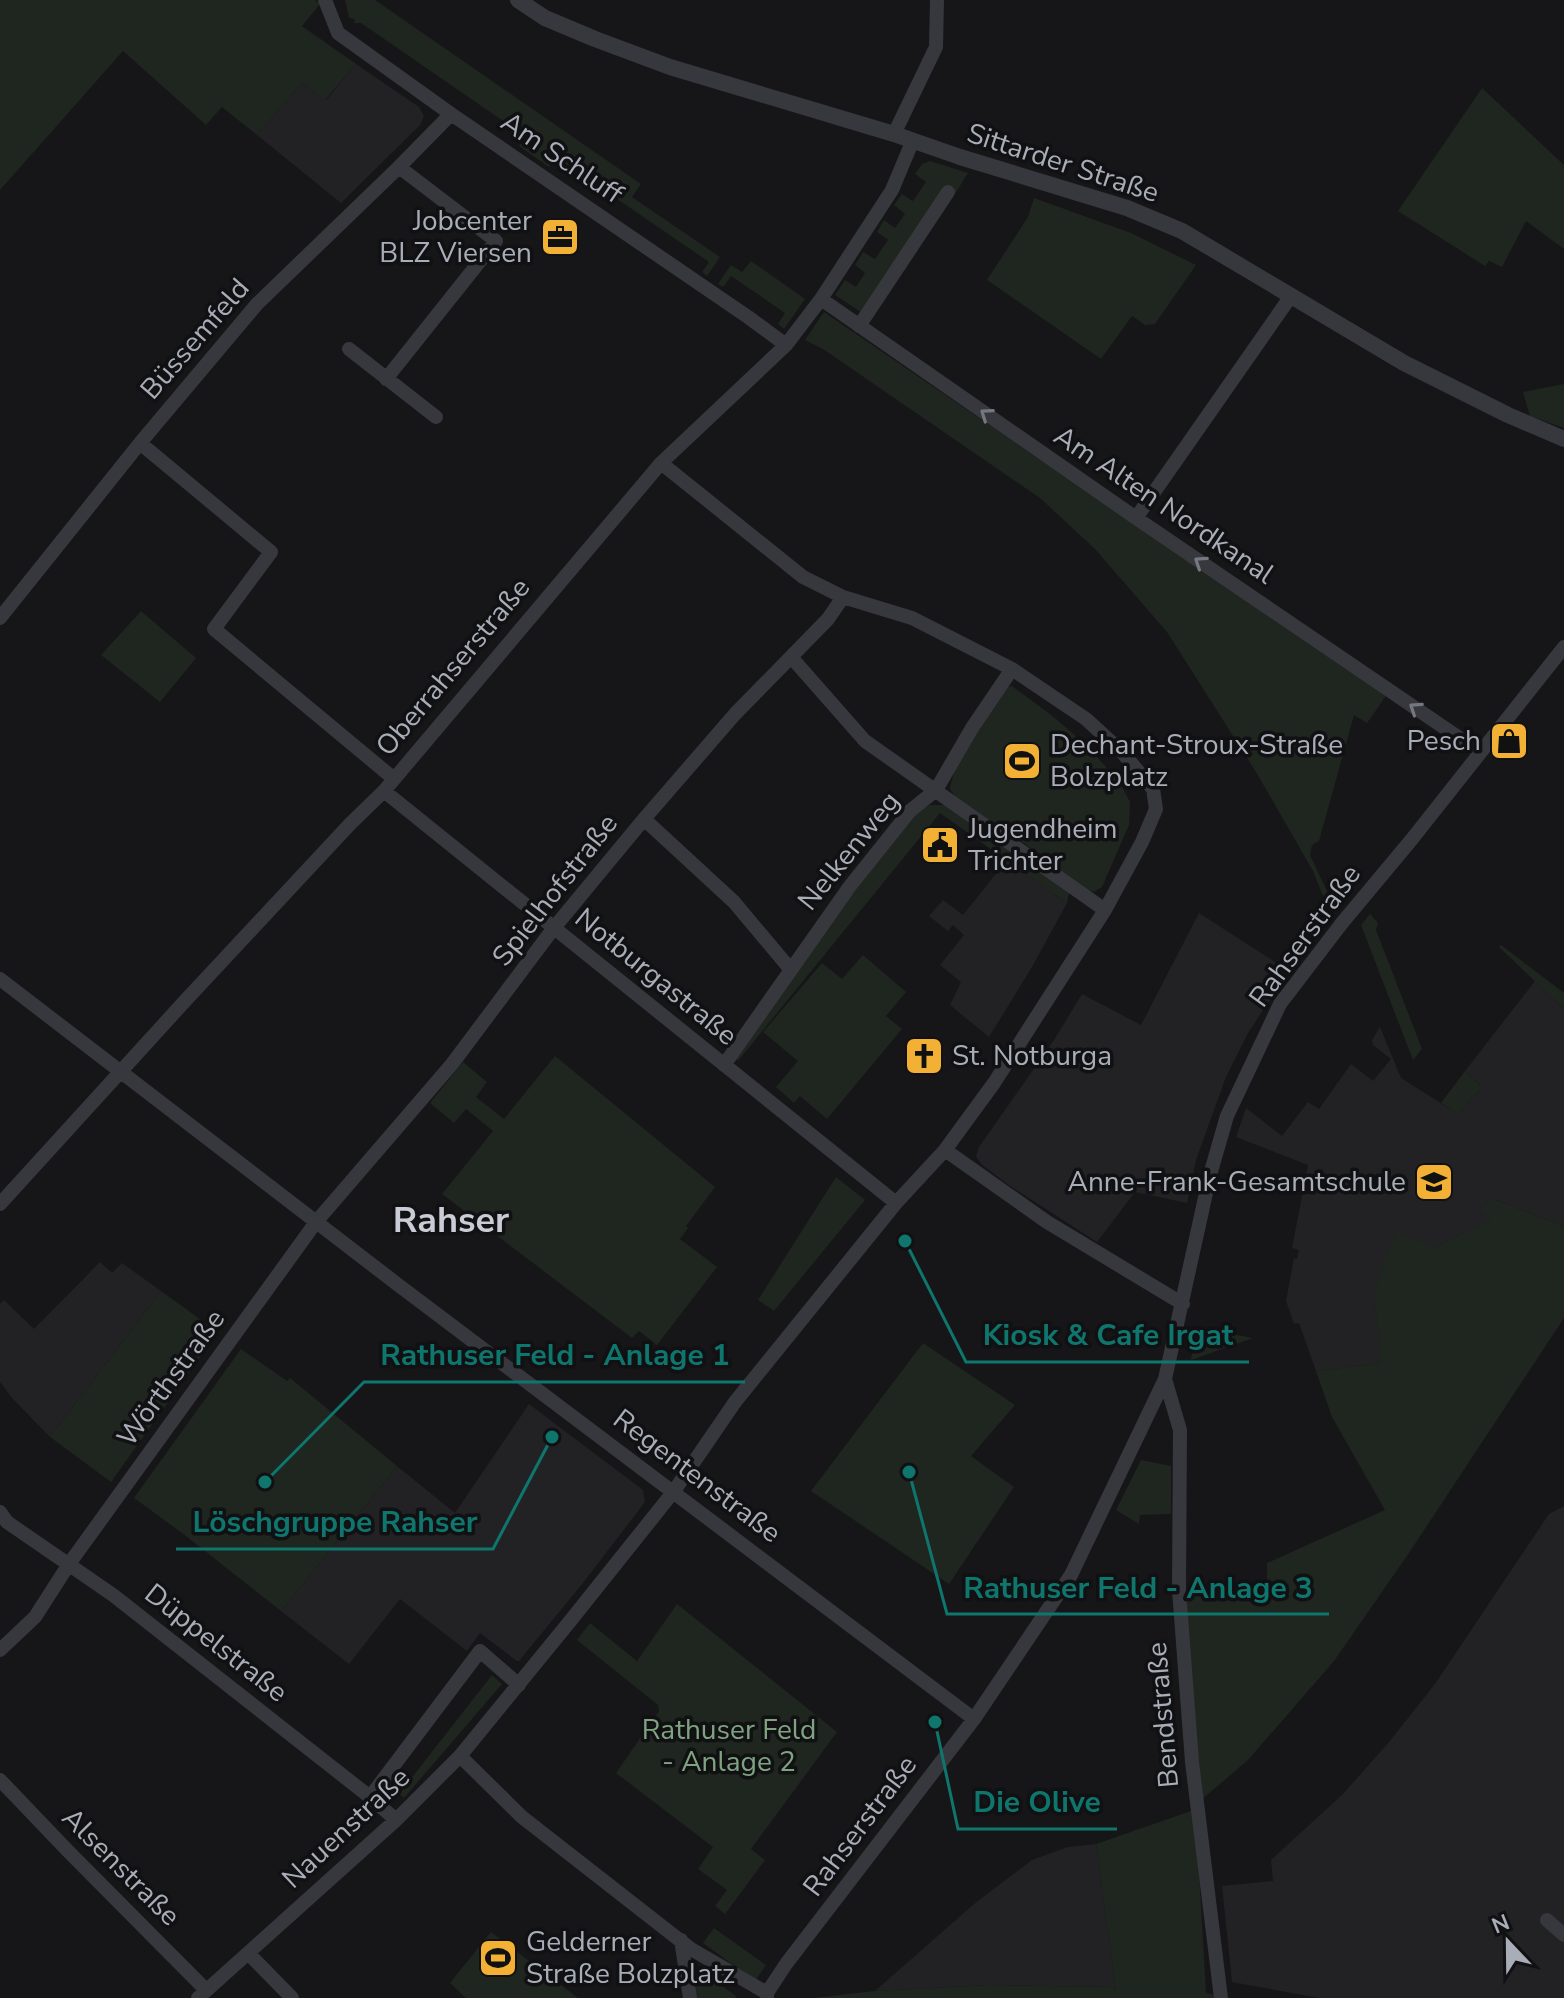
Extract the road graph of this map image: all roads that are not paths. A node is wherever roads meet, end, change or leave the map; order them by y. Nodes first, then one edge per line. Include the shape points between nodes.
1 (325, 0) edge
2 (518, 0) edge
3 (937, 0) edge
4 (451, 114) junction
5 (894, 134) junction
6 (913, 140) junction
7 (399, 167) junction
8 (948, 192) dead end
9 (1291, 296) junction
10 (821, 299) junction
11 (859, 326) junction
12 (786, 345) junction
13 (349, 349) dead end
14 (386, 379) junction
15 (436, 417) dead end
16 (1564, 439) edge
17 (140, 443) junction
18 (661, 463) junction
19 (1136, 518) junction
20 (843, 597) junction
21 (0, 618) edge
22 (1564, 647) edge
23 (792, 658) junction
24 (1012, 669) junction
25 (1480, 752) junction
26 (393, 778) junction
27 (936, 790) junction
28 (384, 791) junction
29 (644, 819) junction
30 (1105, 910) junction
31 (553, 929) junction
32 (791, 970) junction
33 (0, 979) edge
34 (724, 1065) junction
35 (121, 1072) junction
36 (945, 1150) junction
37 (896, 1203) junction
38 (0, 1204) edge
39 (316, 1222) junction
40 (1183, 1304) junction
41 (1165, 1379) junction
42 (674, 1491) junction
43 (0, 1512) edge
44 (69, 1564) junction
45 (3, 1642) edge
46 (519, 1685) junction
47 (974, 1719) junction
48 (460, 1756) junction
49 (0, 1780) edge
50 (370, 1797) junction
51 (396, 1820) junction
52 (1547, 1920) dead end
53 (1564, 1935) edge
54 (681, 1940) junction
55 (248, 1953) junction
56 (202, 1994) edge
57 (767, 1995) edge
58 (292, 1998) edge
59 (690, 1998) edge
60 (748, 1998) edge
61 (1221, 1998) edge

1 - 4 street, Am Schluff via 338,33
2 - 5 street, Sittarder Straße via 545,18 655,61
3 - 5 street via 936,47
4 - 7 street, Büssemfeld
4 - 12 street, Am Schluff
5 - 6 street, Sittarder Straße
6 - 9 street, Sittarder Straße via 1127,208 1182,231
6 - 10 street, Oberrahserstraße via 892,190
7 - 14 street via 496,241
7 - 17 street, Büssemfeld via 257,304
8 - 11 street
9 - 16 street, Sittarder Straße via 1404,363
9 - 19 street
10 - 11 street, Am Alten Nordkanal
10 - 12 street, Oberrahserstraße
19 -> 11 street, Am Alten Nordkanal
12 - 18 street, Oberrahserstraße
13 - 14 street
14 - 15 street
17 - 21 street, Büssemfeld
17 - 26 street via 271,552 214,629
18 - 20 street, Nauenstraße via 803,577
18 - 26 street, Oberrahserstraße
25 -> 19 street, Am Alten Nordkanal
20 - 23 street, Spielhofstraße
20 - 24 street, Nauenstraße via 912,618
22 - 25 street, Rahserstraße
23 - 27 street via 865,741
23 - 29 street, Spielhofstraße via 735,714
24 - 27 street, Nelkenweg
24 - 30 street, Nauenstraße via 1086,719 1153,789 1156,809
25 - 40 street, Rahserstraße via 1280,1004 1227,1116
26 - 28 street, Oberrahserstraße
27 - 30 street
27 - 32 street, Nelkenweg via 910,811
28 - 31 street, Notburgastraße
28 - 35 street, Oberrahserstraße
29 - 31 street, Spielhofstraße
29 - 32 street via 734,902
30 - 36 street, Nauenstraße
31 - 34 street, Notburgastraße
31 - 39 street, Spielhofstraße via 452,1064
32 - 34 street, Nelkenweg
33 - 35 street
34 - 37 street, Notburgastraße
35 - 38 street, Oberrahserstraße
35 - 39 street, Regentenstraße
36 - 37 street, Nauenstraße
36 - 40 street via 1047,1222
37 - 42 street, Nauenstraße via 735,1402
39 - 42 street, Regentenstraße
39 - 44 street, Wörthstraße
40 - 41 street, Rahserstraße
41 - 47 street, Rahserstraße via 1071,1575
41 - 61 street, Bendstraße via 1180,1430 1179,1590 1192,1762
42 - 46 street, Nauenstraße
42 - 47 street, Regentenstraße
43 - 44 street, Düppelstraße
44 - 45 street via 35,1617
44 - 50 street, Düppelstraße
46 - 48 street, Nauenstraße
46 - 50 street, Nauenstraße via 480,1651
47 - 57 street, Rahserstraße
48 - 51 street, Nauenstraße
48 - 54 street via 522,1817
49 - 56 street, Alsenstraße
50 - 51 street, Düppelstraße
51 - 55 street, Nauenstraße
52 - 53 street
54 - 57 street
54 - 59 street
55 - 56 street, Nauenstraße
55 - 58 street
57 - 60 street

